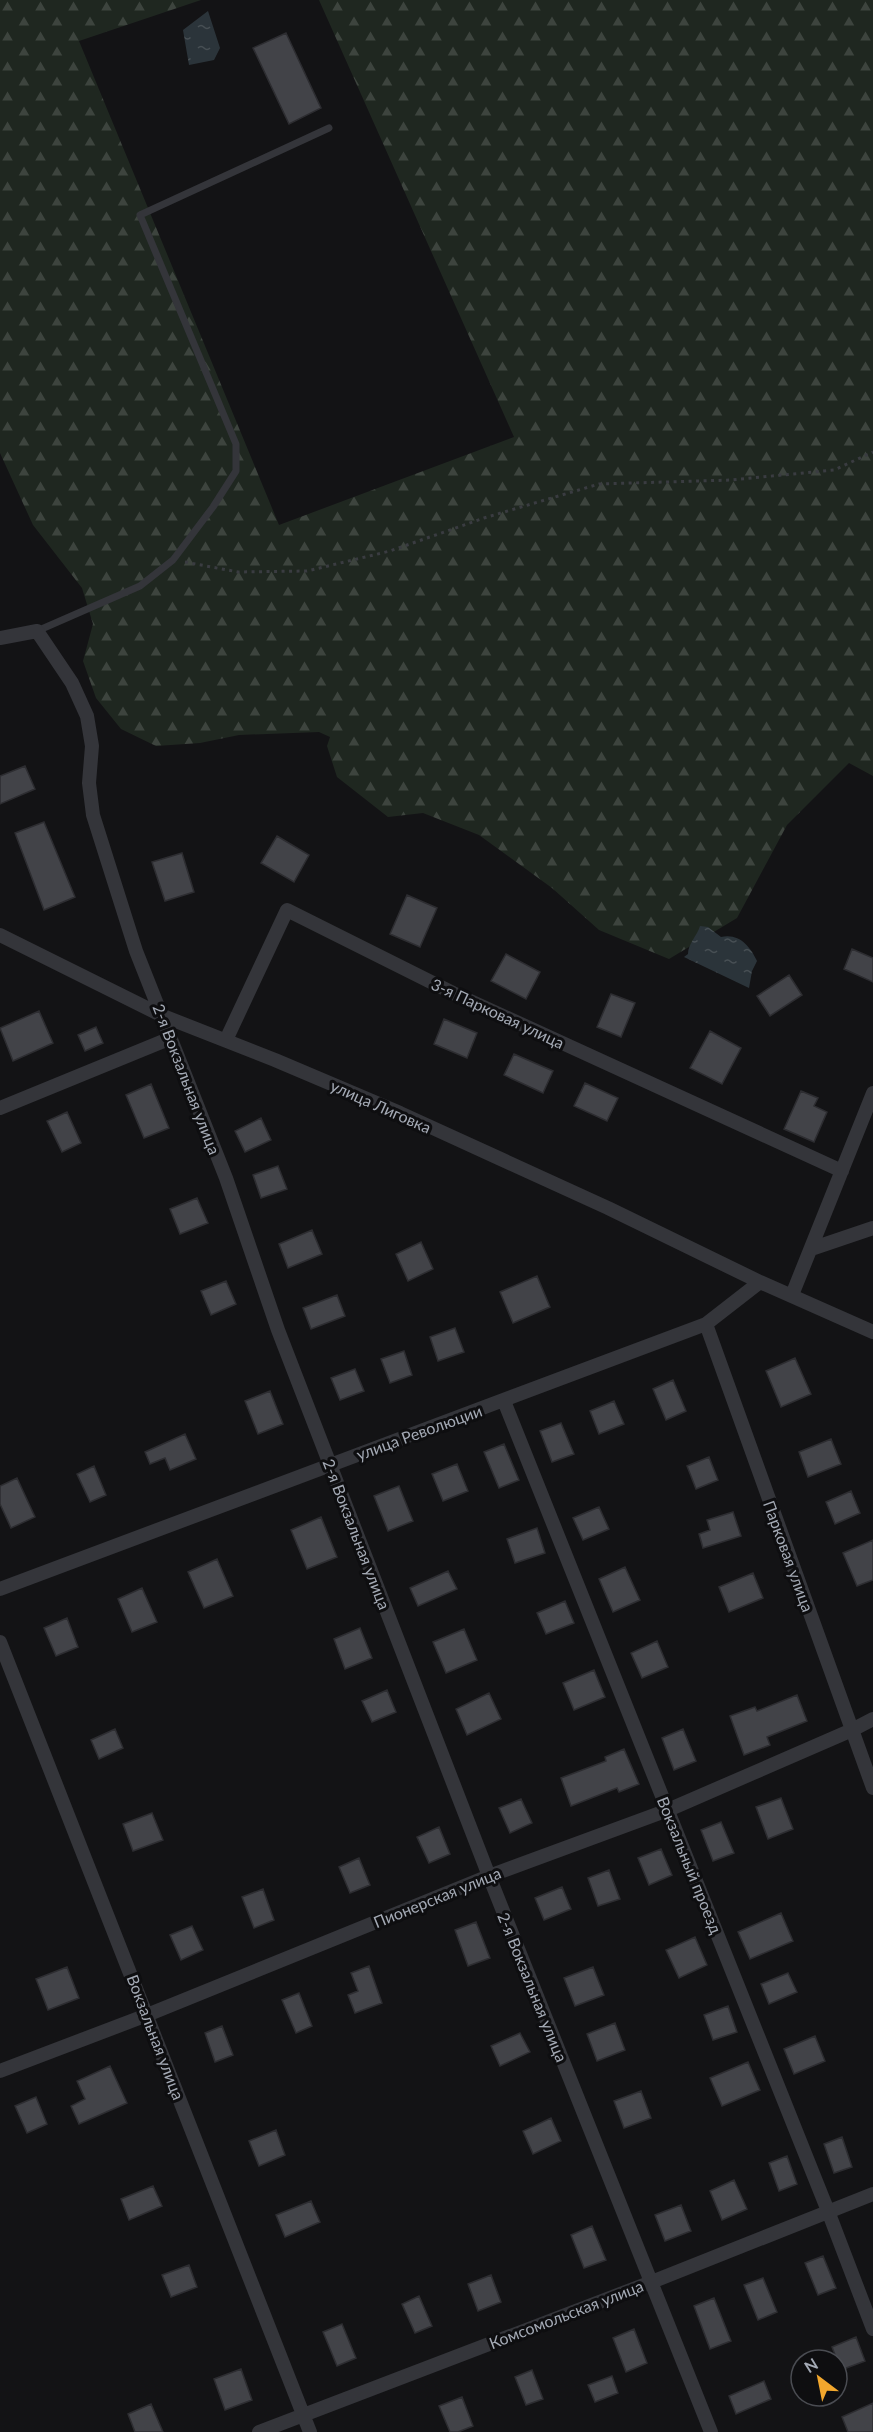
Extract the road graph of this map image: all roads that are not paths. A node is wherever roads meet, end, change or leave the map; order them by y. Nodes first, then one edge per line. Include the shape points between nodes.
1 (329, 128) dead end
2 (37, 632) junction
3 (0, 639) edge
4 (0, 935) edge
5 (163, 1016) junction
6 (171, 1038) junction
7 (226, 1040) junction
8 (873, 1093) edge
9 (0, 1108) edge
10 (842, 1171) junction
11 (873, 1228) edge
12 (811, 1249) junction
13 (760, 1282) junction
14 (792, 1295) junction
15 (706, 1324) junction
16 (873, 1332) edge
17 (504, 1401) junction
18 (330, 1464) junction
19 (0, 1589) edge
20 (0, 1642) edge
21 (873, 1719) edge
22 (852, 1730) junction
23 (873, 1788) edge
24 (668, 1810) junction
25 (489, 1876) junction
26 (147, 2015) junction
27 (0, 2071) edge
28 (873, 2194) edge
29 (828, 2211) junction
30 (649, 2283) junction
31 (873, 2329) edge
32 (303, 2414) junction
33 (259, 2432) edge
34 (310, 2432) edge
35 (711, 2432) edge

1 - 2 lane via 140,215 236,444 236,471 173,560 140,586
2 - 3 street
2 - 5 street, 2-я Вокзальная улица via 72,683 87,716 92,746 89,783 93,815 136,951
4 - 5 street, улица Лиговка
5 - 6 street, 2-я Вокзальная улица
5 - 7 street, улица Лиговка
6 - 9 street
6 - 18 street, 2-я Вокзальная улица
7 - 10 street, 3-я Парковая улица via 287,910 453,993
7 - 13 street, улица Лиговка via 400,1113
8 - 10 street
10 - 12 street
11 - 12 street
12 - 14 street
13 - 14 street, улица Лиговка
13 - 15 street, улица Революции
14 - 16 street, улица Лиговка
15 - 17 street, улица Революции
15 - 22 street, Парковая улица
17 - 18 street, улица Революции
17 - 24 street, Вокзальный проезд
18 - 19 street, улица Революции
18 - 25 street, 2-я Вокзальная улица
20 - 26 street, Вокзальная улица
21 - 22 street, Пионерская улица
22 - 23 street, Парковая улица
22 - 24 street, Пионерская улица
24 - 25 street, Пионерская улица
24 - 29 street, Вокзальный проезд
25 - 26 street, Пионерская улица
25 - 30 street, 2-я Вокзальная улица
26 - 27 street, Пионерская улица
26 - 32 street, Вокзальная улица
28 - 29 street, Комсомольская улица
29 - 30 street, Комсомольская улица
29 - 31 street, Вокзальный проезд
30 - 32 street, Комсомольская улица
30 - 35 street, 2-я Вокзальная улица
32 - 33 street, Комсомольская улица
32 - 34 street, Вокзальная улица

